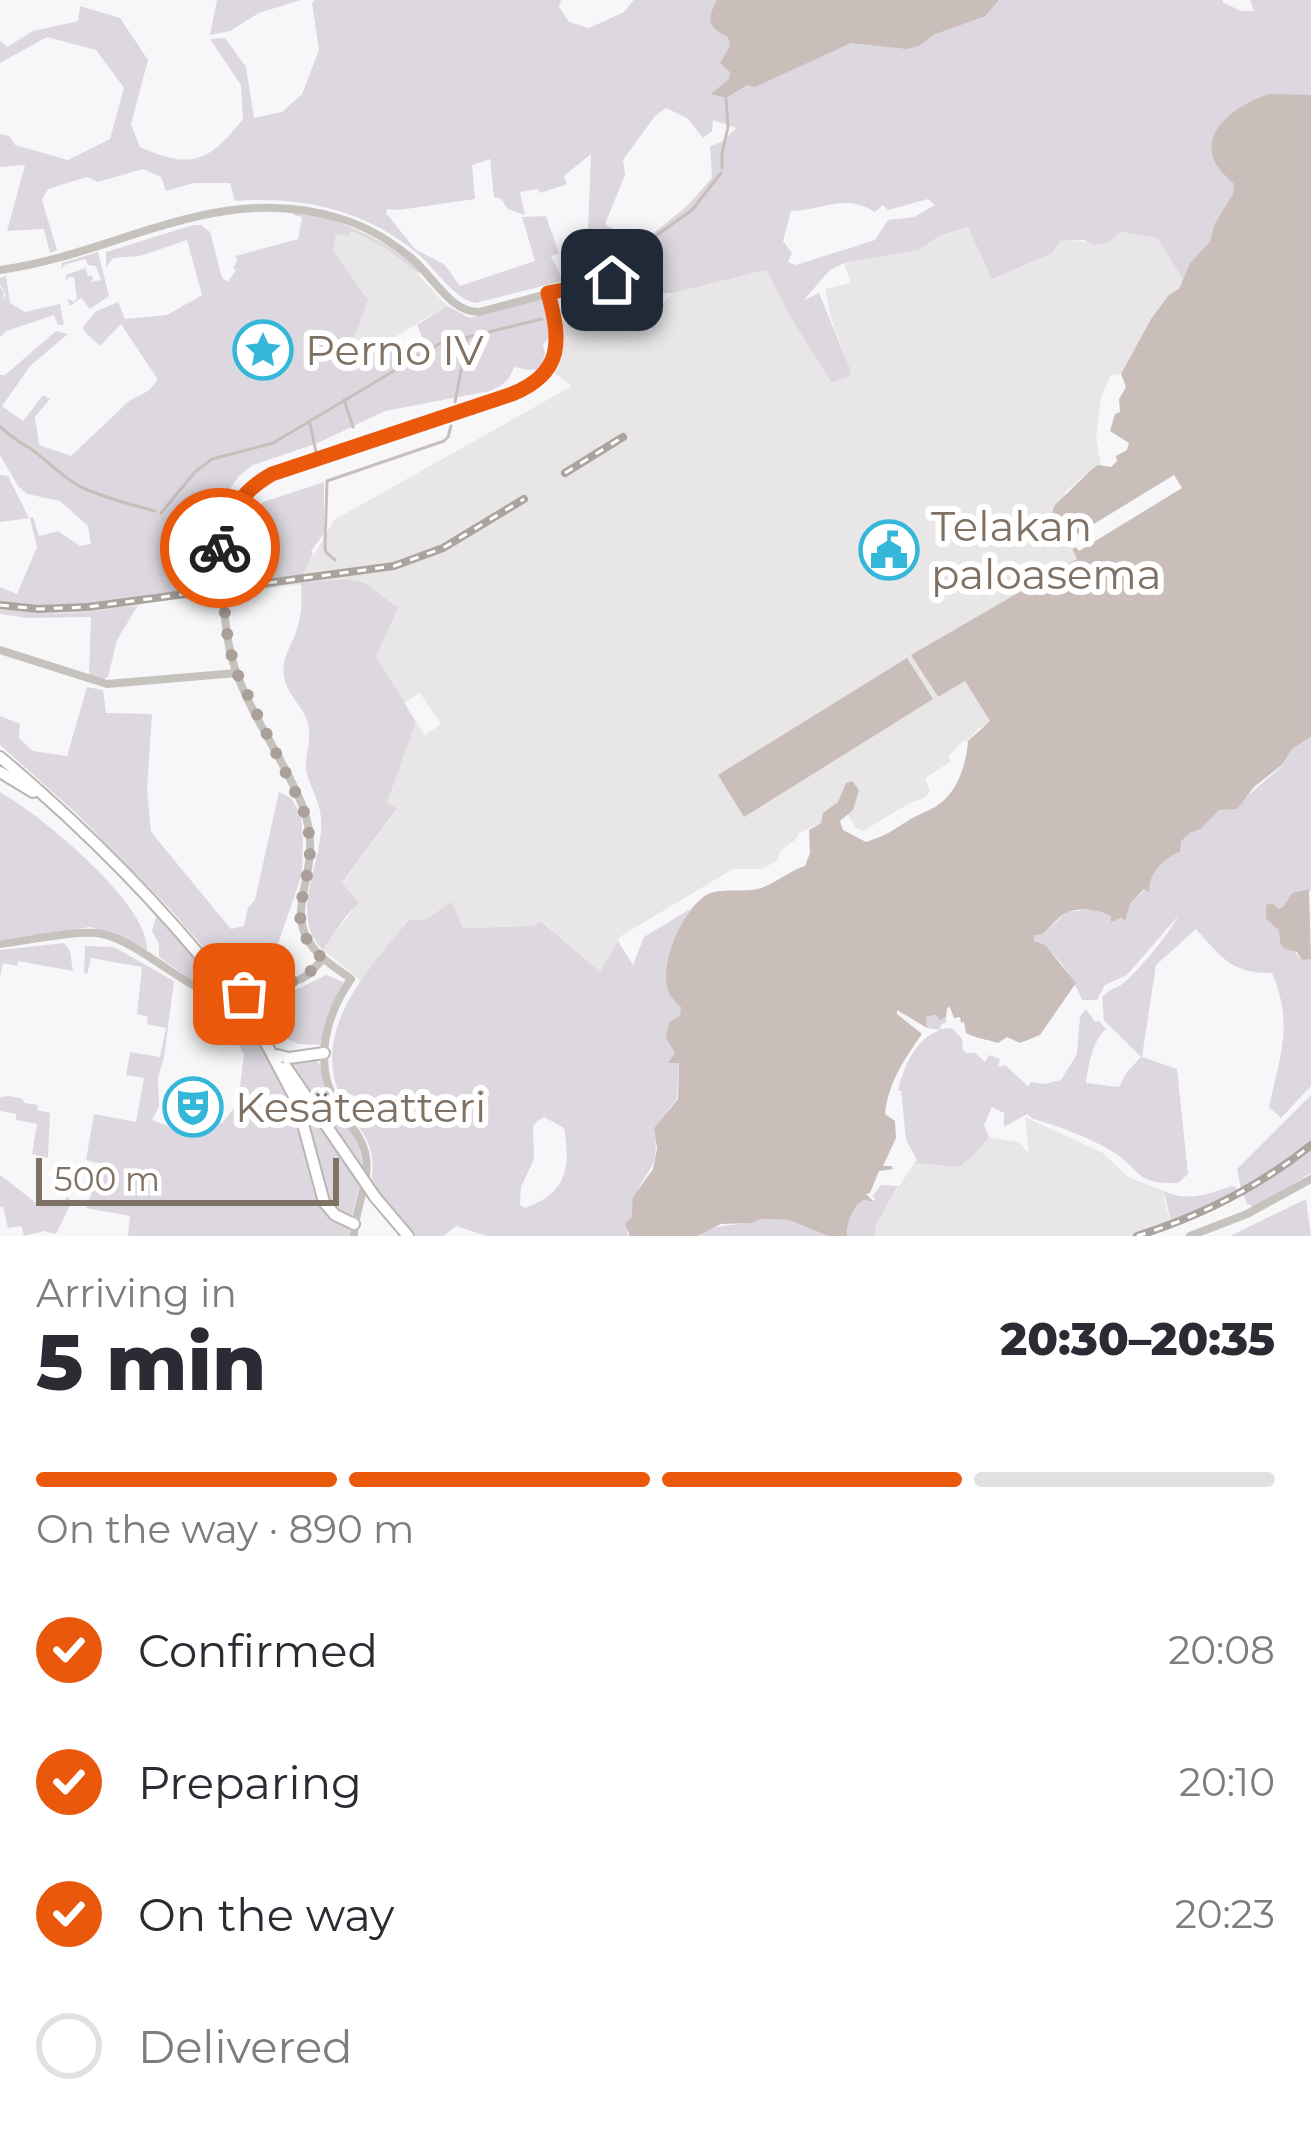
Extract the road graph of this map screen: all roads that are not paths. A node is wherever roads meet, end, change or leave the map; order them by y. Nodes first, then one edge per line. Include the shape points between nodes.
1 (0, 270) edge
2 (612, 280) dead end
3 (548, 293) junction
4 (0, 650) edge
5 (237, 673) junction
6 (0, 748) edge
7 (0, 758) edge
8 (0, 772) edge
9 (26, 779) junction
10 (57, 807) junction
11 (0, 944) edge
12 (323, 959) junction
13 (259, 1030) junction
14 (324, 1053) junction
15 (278, 1055) junction
16 (1311, 1180) edge
17 (354, 1230) edge
18 (408, 1236) edge
19 (1190, 1236) edge

1 - 3 street via 203,214 282,206 343,219 380,237 466,310
2 - 3 street
3 - 5 street via 557,343 533,385 272,474 241,498 220,554
4 - 5 street via 107,684
5 - 12 street via 304,813 310,854 300,917
6 - 9 main road
7 - 9 main road
8 - 10 main road
9 - 10 main road
10 - 13 main road, bridge via 140,888
11 - 12 street via 98,933 228,996 301,979
12 - 14 street via 351,979 331,1015
13 - 15 main road
13 - 17 main road via 297,1102 324,1202
14 - 15 main road
14 - 17 street via 333,1097 365,1153
15 - 18 main road, bridge
16 - 19 street

